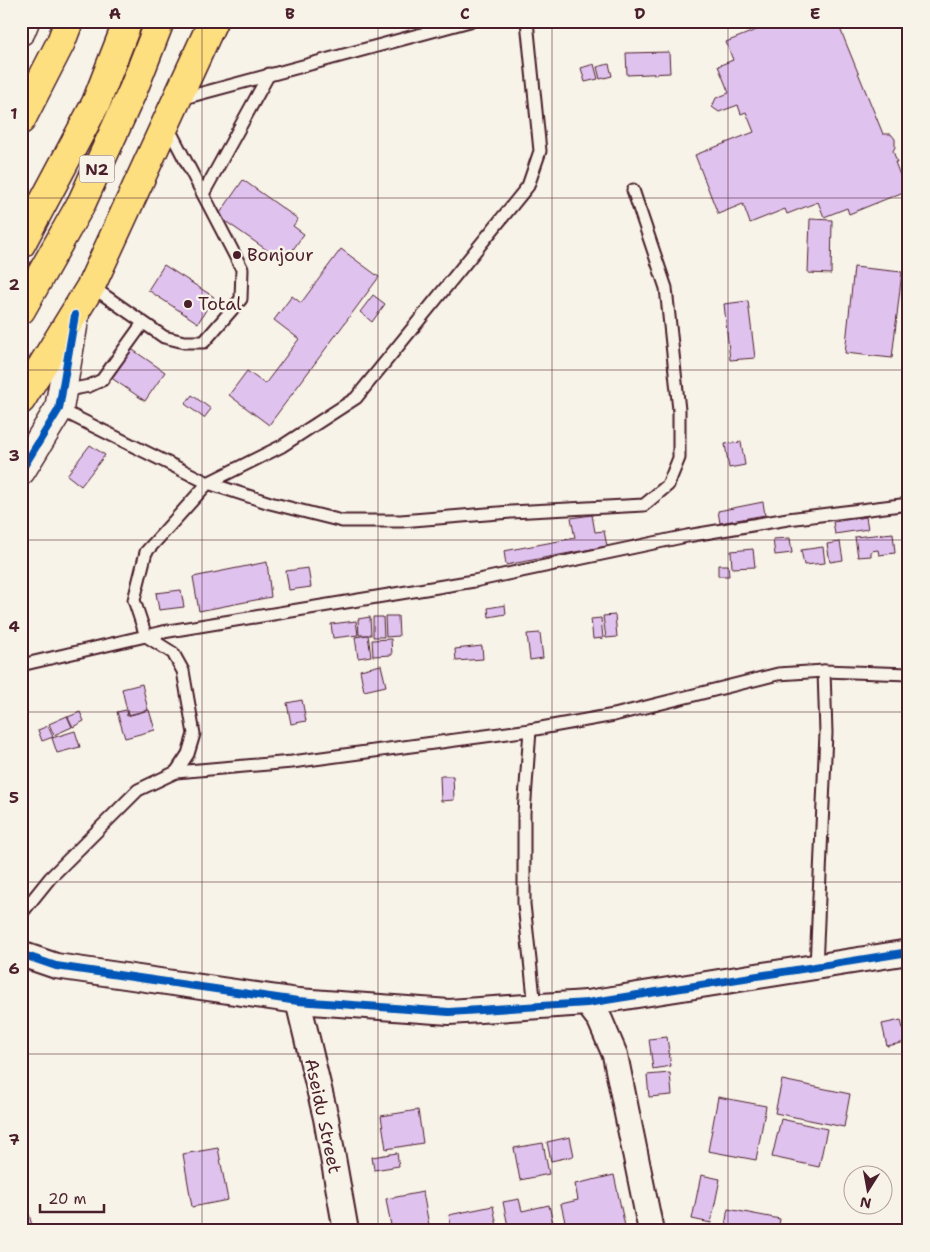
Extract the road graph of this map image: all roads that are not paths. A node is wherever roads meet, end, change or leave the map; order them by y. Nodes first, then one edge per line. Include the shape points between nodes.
1 (25, 21) edge
2 (128, 21) edge
3 (160, 21) edge
4 (213, 21) edge
5 (470, 21) edge
6 (526, 21) edge
7 (65, 28) edge
8 (21, 31) edge
9 (270, 74) junction
10 (178, 99) junction
11 (21, 120) edge
12 (167, 125) junction
13 (633, 190) dead end
14 (203, 194) junction
15 (21, 244) edge
16 (91, 286) junction
17 (21, 310) edge
18 (76, 315) junction
19 (143, 323) junction
20 (21, 400) edge
21 (61, 400) junction
22 (21, 470) edge
23 (208, 483) junction
24 (909, 504) edge
25 (146, 636) junction
26 (21, 665) edge
27 (824, 671) junction
28 (909, 674) edge
29 (530, 730) junction
30 (176, 772) junction
31 (21, 914) edge
32 (909, 952) edge
33 (21, 954) edge
34 (816, 968) junction
35 (298, 1001) junction
36 (587, 1003) junction
37 (535, 1006) junction
38 (346, 1231) edge
39 (651, 1231) edge

1 - 8 street
2 - 15 highway, N2 via 96,103
3 - 17 highway, N2 via 134,90 82,202
4 - 10 highway
5 - 9 lane
6 - 23 lane via 540,150 528,186 356,398 282,446
7 - 11 highway
9 - 10 lane
9 - 14 lane
10 - 12 highway
12 - 14 lane
12 - 16 highway
13 - 23 lane via 666,288 679,410 679,458 668,485 644,505 401,521 342,521
14 - 19 lane via 242,269 241,299 204,342 164,337
16 - 18 highway
16 - 19 lane
18 - 20 highway
18 - 21 street
19 - 21 lane via 102,380
21 - 22 street
21 - 23 lane
23 - 25 lane via 146,552 134,600
24 - 25 lane via 687,536 474,581
25 - 26 lane
25 - 30 lane via 174,653 183,671 194,734 188,754
27 - 28 lane
27 - 29 lane via 778,674 614,715
27 - 34 lane via 826,733
29 - 30 lane via 292,762
29 - 37 lane via 524,813 524,904
30 - 31 lane via 138,790 50,878
32 - 34 street
33 - 35 street via 56,966
34 - 36 street
35 - 37 street via 449,1012
35 - 38 street, Aseidu Street via 326,1118
36 - 37 street
36 - 39 street via 600,1020 615,1056

